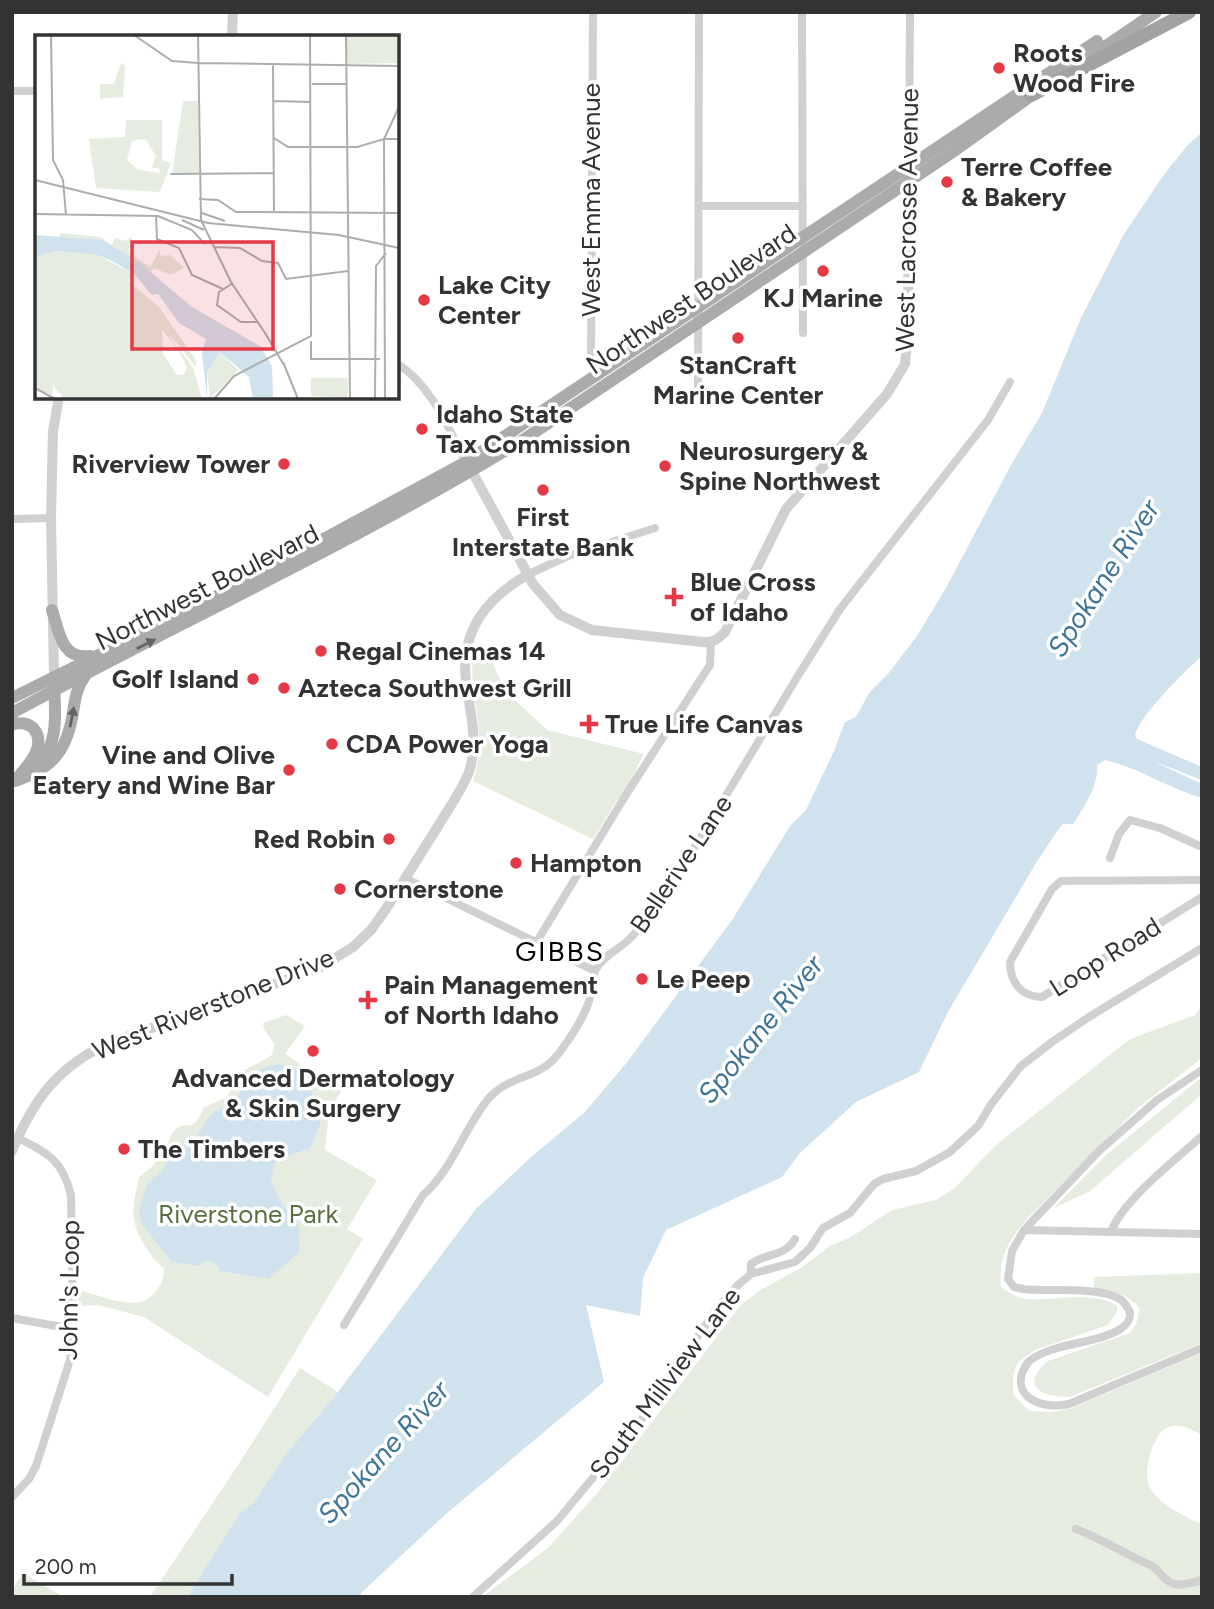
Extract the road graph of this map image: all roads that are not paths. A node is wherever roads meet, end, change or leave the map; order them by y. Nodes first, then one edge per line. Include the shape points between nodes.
1 (233, 12) edge
2 (593, 12) edge
3 (699, 12) edge
4 (802, 12) edge
5 (911, 12) edge
6 (1142, 12) edge
7 (1156, 12) edge
8 (1189, 12) edge
9 (232, 35) edge
10 (35, 91) edge
11 (12, 92) edge
12 (1031, 95) junction
13 (909, 174) junction
14 (700, 206) junction
15 (803, 206) junction
16 (803, 245) junction
17 (700, 314) junction
18 (803, 333) dead end
19 (399, 365) edge
20 (599, 381) junction
21 (1010, 382) dead end
22 (59, 399) edge
23 (698, 403) dead end
24 (469, 467) junction
25 (51, 518) junction
26 (12, 519) edge
27 (656, 528) dead end
28 (529, 574) junction
29 (52, 610) junction
30 (711, 643) junction
31 (93, 656) junction
32 (85, 675) junction
33 (54, 676) junction
34 (55, 690) junction
35 (12, 698) edge
36 (12, 713) edge
37 (12, 724) edge
38 (13, 782) edge
39 (1202, 847) edge
40 (1110, 858) dead end
41 (405, 878) junction
42 (1202, 880) edge
43 (1202, 897) edge
44 (536, 943) junction
45 (1202, 948) edge
46 (595, 971) junction
47 (1202, 1070) edge
48 (1202, 1136) edge
49 (18, 1138) junction
50 (12, 1151) edge
51 (1024, 1230) junction
52 (1111, 1232) junction
53 (1202, 1234) edge
54 (795, 1239) dead end
55 (751, 1274) junction
56 (12, 1318) edge
57 (344, 1325) dead end
58 (73, 1329) junction
59 (1202, 1348) edge
60 (12, 1497) edge
61 (1076, 1529) dead end
62 (1202, 1580) edge
63 (473, 1597) edge

1 - 9 street
2 - 20 street, West Emma Avenue via 591,359
3 - 14 street
4 - 15 street
5 - 13 street, West Lacrosse Avenue
6 - 13 main road, Northwest Boulevard
7 - 12 main road, Northwest Boulevard
8 - 12 highway
10 - 11 street
12 - 13 main road, Northwest Boulevard
13 - 16 main road, Northwest Boulevard
13 - 30 street, West Lacrosse Avenue via 905,364 887,394 786,509 724,632
14 - 15 street
14 - 17 street
15 - 16 street
16 - 17 main road, Northwest Boulevard
16 - 18 street
17 - 20 main road, Northwest Boulevard
17 - 23 street
19 - 24 street via 426,390
20 - 24 main road, Northwest Boulevard via 526,438
21 - 46 street, Bellerive Lane via 988,420 840,609 698,842 635,933
22 - 25 street via 52,440
24 - 28 street
24 - 31 main road, Northwest Boulevard
32 -> 24 main road, Northwest Boulevard via 285,573
25 - 26 street
25 - 29 street
27 - 28 street, West Riverstone Drive via 579,552
28 - 30 street via 549,604 582,627
28 - 41 street, West Riverstone Drive via 490,602 472,633 465,666 474,726 473,759 459,791
29 - 31 main road via 67,651
29 - 33 street
30 - 44 street, West Lacrosse Avenue via 710,666
31 - 33 main road, Northwest Boulevard
32 - 34 main road, Northwest Boulevard
38 -> 32 main road via 40,772 57,755 68,737 76,694
33 - 34 main road
33 - 35 main road, Northwest Boulevard
34 - 36 main road, Northwest Boulevard
34 - 38 main road via 51,745 42,761
37 - 38 main road via 30,726 38,739 35,753
39 - 40 street via 1130,820
41 - 44 street
41 - 49 street, West Riverstone Drive via 371,930 319,968 82,1056 49,1085
42 - 43 street, Loop Road via 1060,881 1010,962 1010,974 1024,992 1042,997
44 - 46 street
45 - 55 street, South Millview Lane via 1089,1017 1021,1066 978,1126 950,1152 916,1171 874,1184 850,1213 823,1228 794,1262
46 - 57 street via 586,1009 558,1055 542,1069 507,1083 487,1101
47 - 51 street via 1157,1100 1099,1151
48 - 52 street via 1143,1189
49 - 50 street, West Riverstone Drive
49 - 58 street, John's Loop via 44,1151 68,1180
51 - 52 street
51 - 59 street via 1010,1257 1009,1283 1023,1289 1110,1295 1125,1302 1131,1316 1120,1329 1029,1361 1022,1387 1035,1402 1069,1404
52 - 53 street
54 - 55 street via 783,1251 751,1264
55 - 63 street, South Millview Lane via 718,1308 645,1415 557,1521
56 - 58 street
58 - 60 street, John's Loop via 68,1370 41,1454 29,1479
61 - 62 street via 1152,1565 1166,1581

